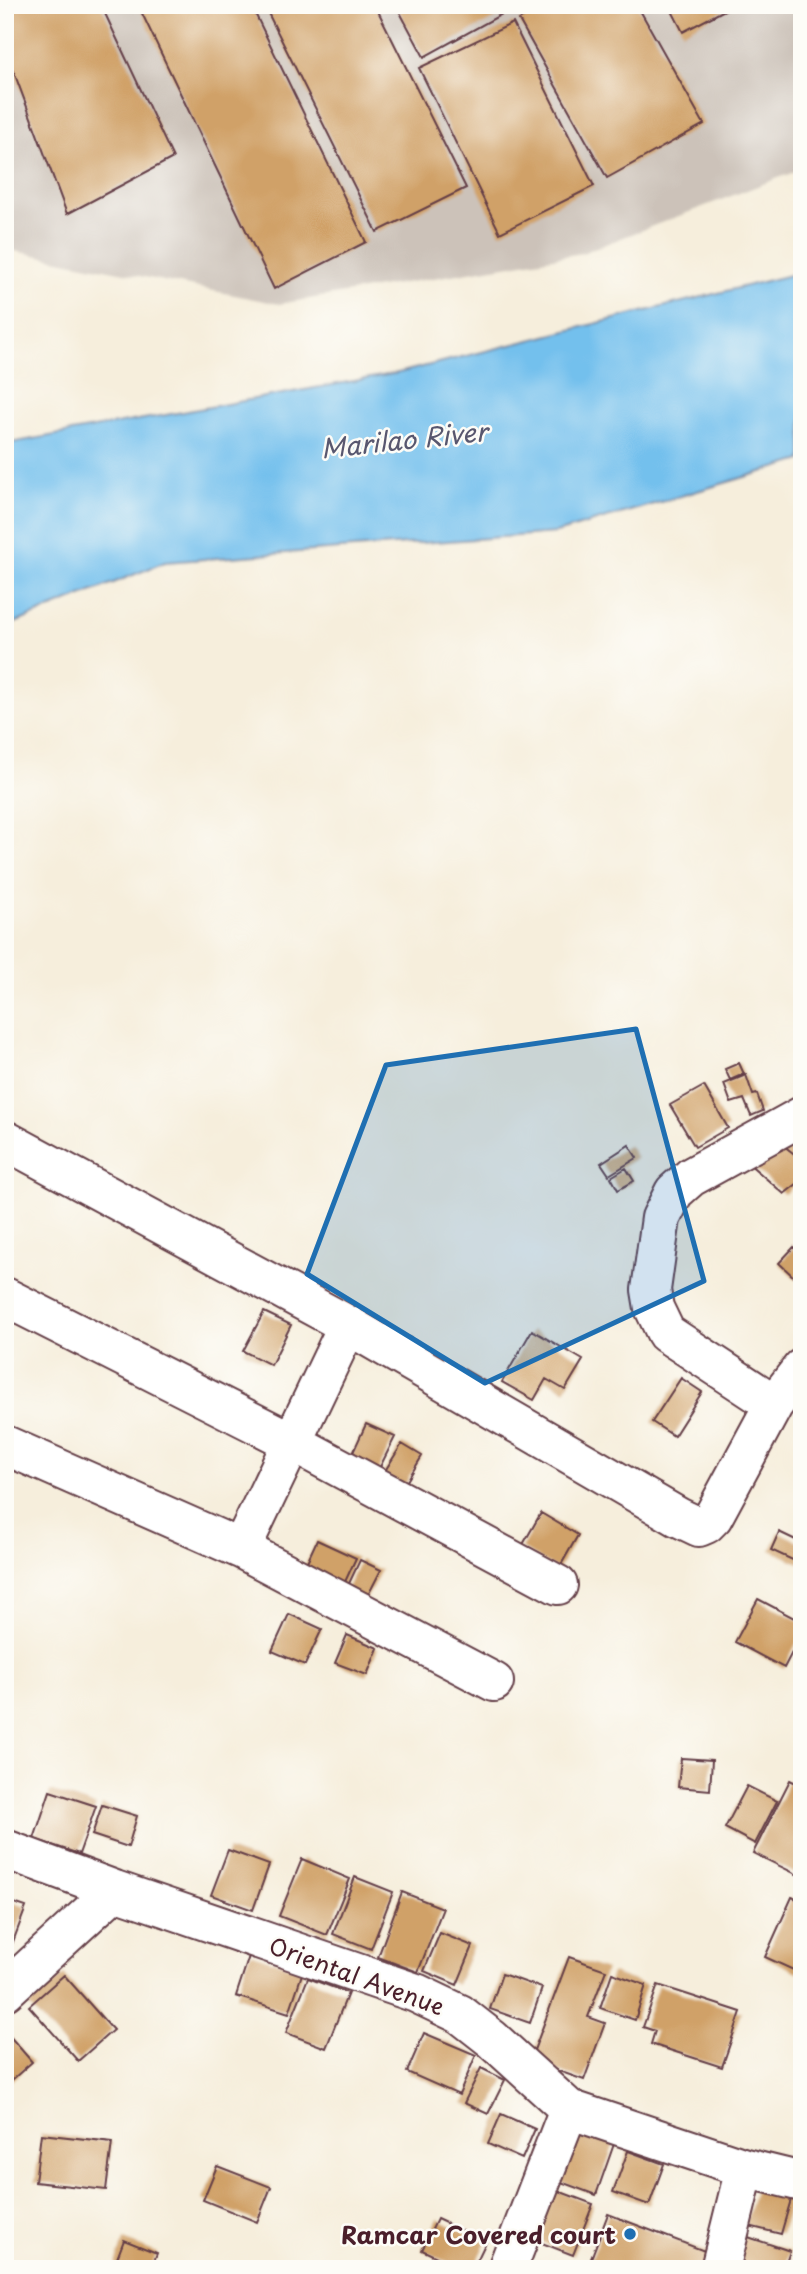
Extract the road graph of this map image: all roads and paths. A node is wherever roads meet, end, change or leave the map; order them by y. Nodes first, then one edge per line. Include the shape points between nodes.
1 (802, 1116) edge
2 (5, 1140) edge
3 (5, 1297) edge
4 (348, 1325) junction
5 (802, 1368) edge
6 (774, 1404) junction
7 (293, 1443) junction
8 (5, 1445) edge
9 (241, 1549) junction
10 (558, 1586) dead end
11 (494, 1682) dead end
12 (5, 1849) edge
13 (115, 1890) junction
14 (5, 1991) edge
15 (569, 2109) junction
16 (746, 2168) junction
17 (802, 2182) edge
18 (507, 2269) edge
19 (720, 2269) edge

1 - 6 street via 691,1177 674,1192 661,1218 651,1290 666,1333
2 - 4 street
3 - 7 street
4 - 6 street via 699,1527 713,1517
4 - 7 street
5 - 6 street
7 - 9 street
7 - 10 street
8 - 9 street
9 - 11 street
12 - 13 street, Oriental Avenue
13 - 14 street
13 - 15 street, Oriental Avenue via 416,1993 460,2014
15 - 16 street, Oriental Avenue
15 - 18 street
16 - 17 street, Oriental Avenue
16 - 19 street

